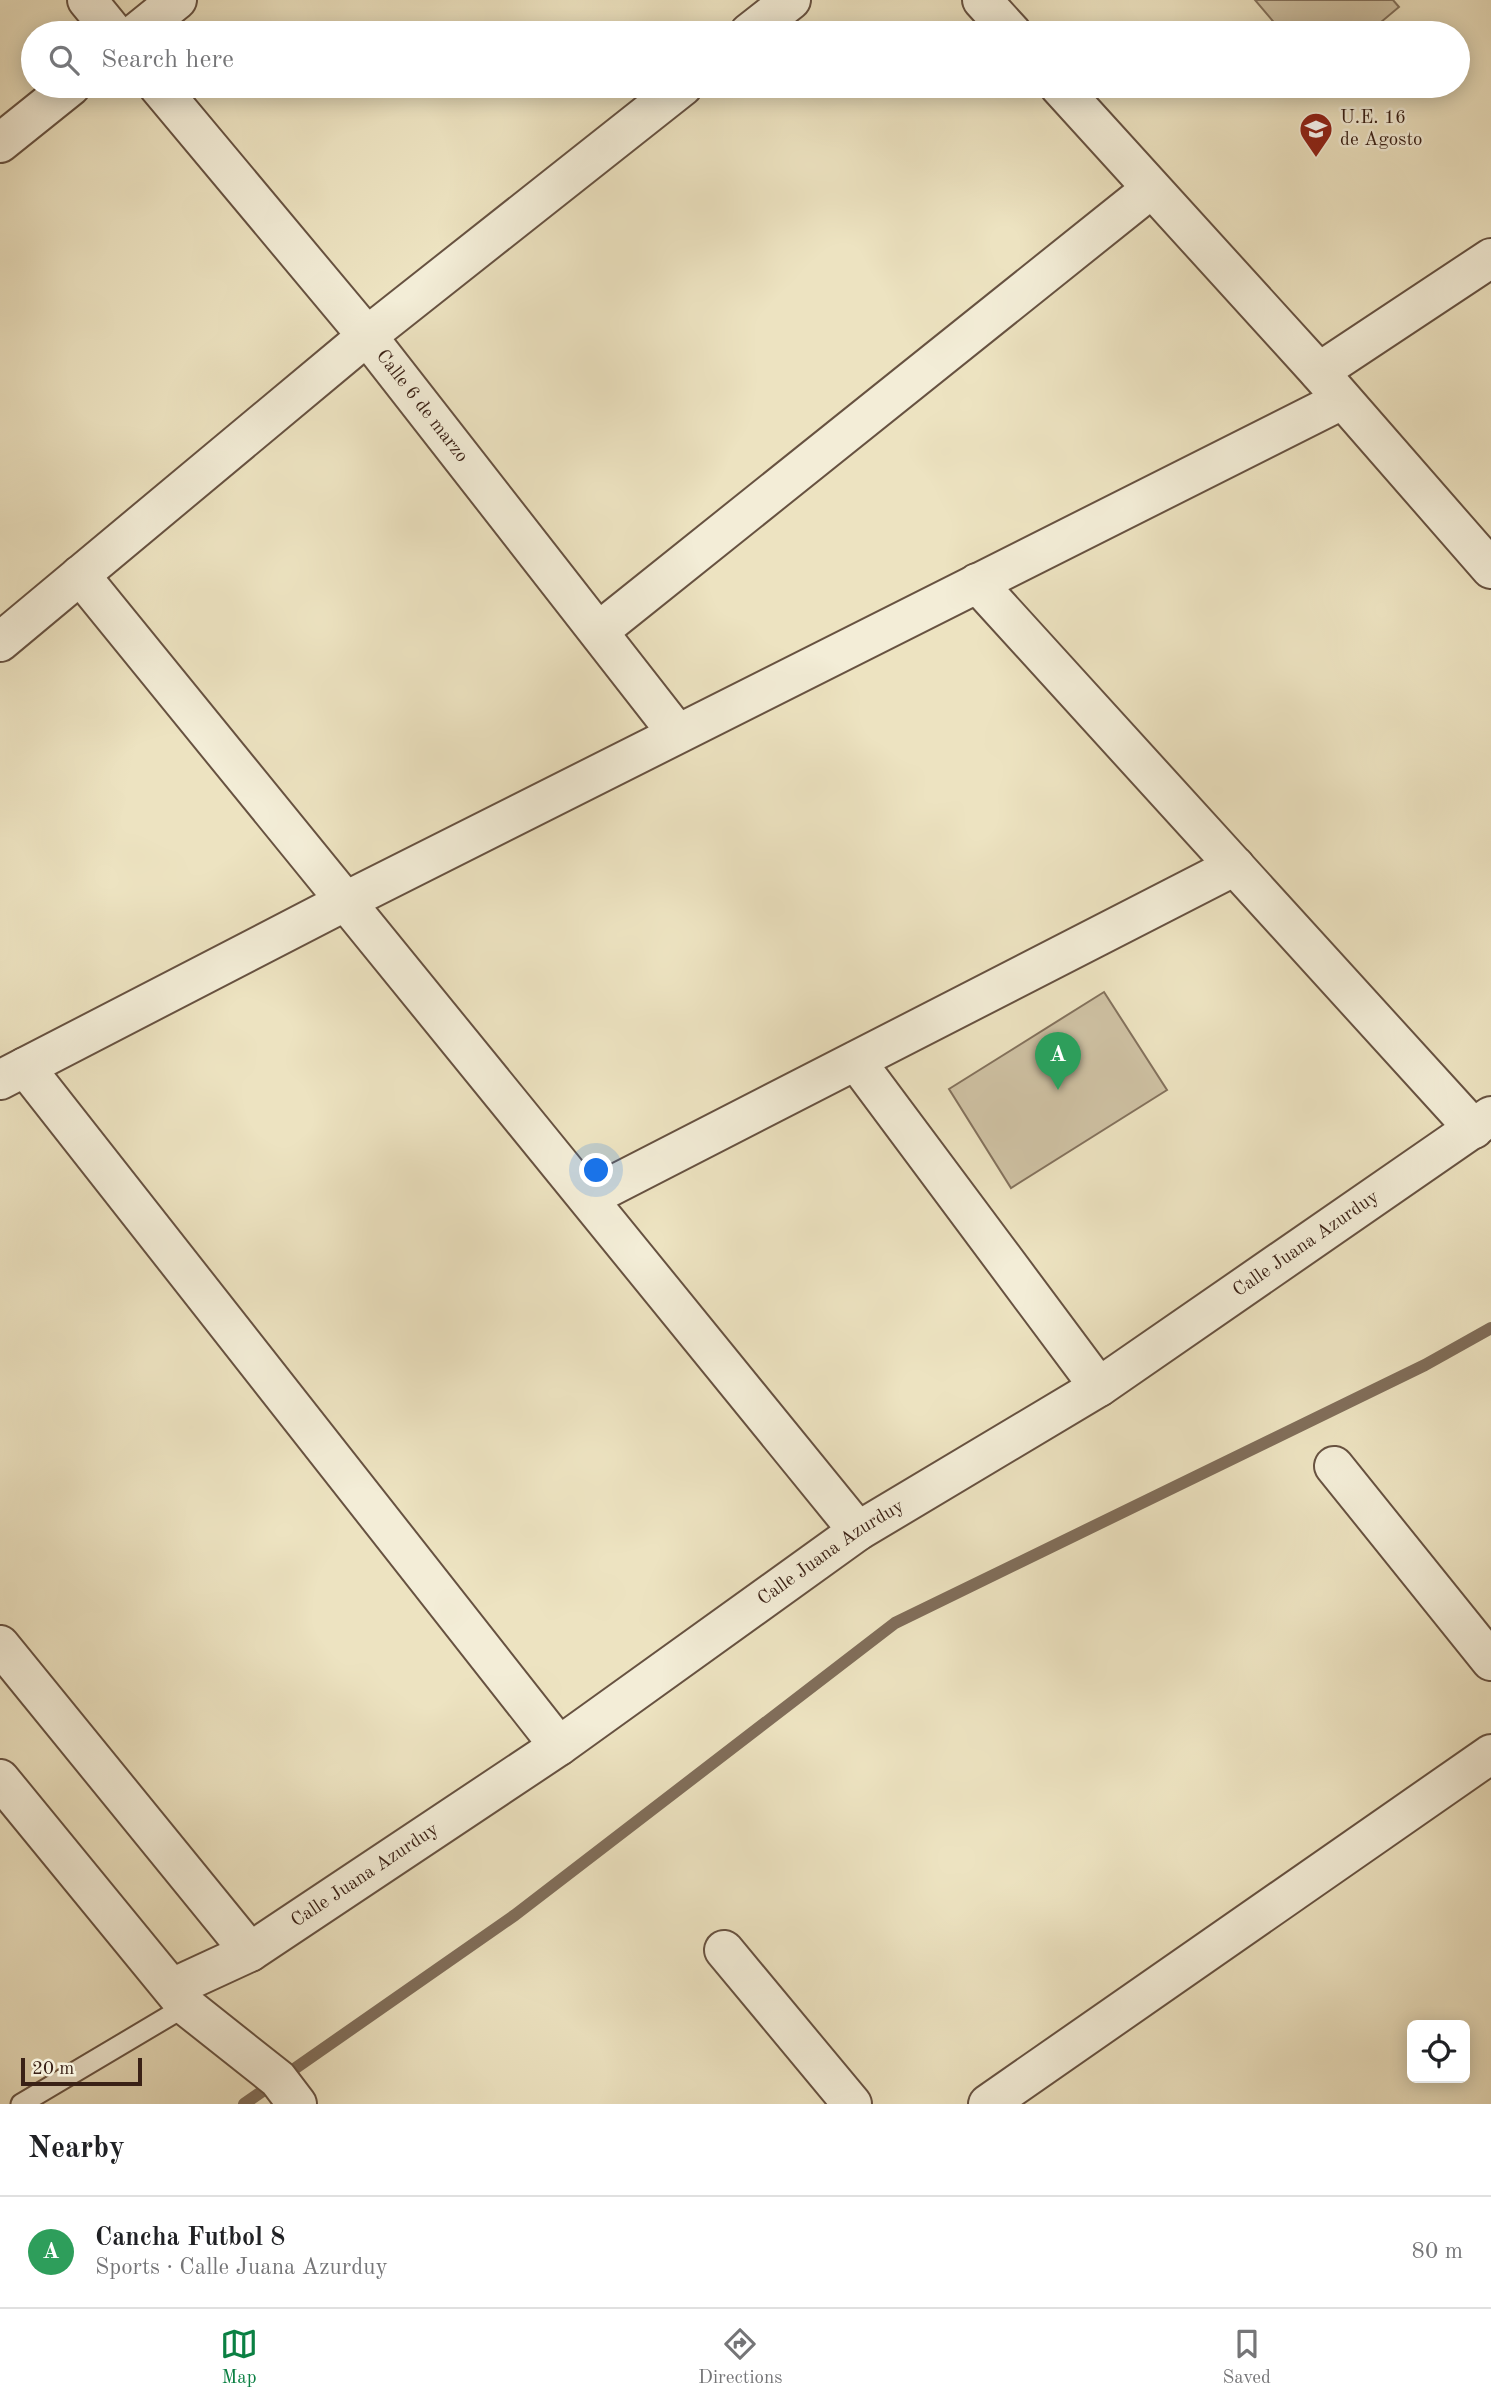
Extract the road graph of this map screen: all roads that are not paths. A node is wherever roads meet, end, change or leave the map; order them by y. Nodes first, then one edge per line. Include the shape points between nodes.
1 (87, 0) edge
2 (177, 0) edge
3 (791, 0) edge
4 (982, 0) edge
5 (104, 21) edge
6 (151, 21) edge
7 (764, 21) edge
8 (1001, 21) edge
9 (56, 98) edge
10 (168, 98) edge
11 (668, 98) edge
12 (1070, 98) edge
13 (0, 143) edge
14 (1152, 189) junction
15 (1491, 258) edge
16 (368, 336) junction
17 (1331, 386) junction
18 (1491, 569) edge
19 (80, 575) junction
20 (977, 583) junction
21 (599, 631) junction
22 (0, 642) edge
23 (677, 733) junction
24 (1235, 866) junction
25 (346, 901) junction
26 (856, 1061) junction
27 (13, 1073) edge
28 (1482, 1122) edge
29 (587, 1198) junction
30 (1098, 1387) junction
31 (1334, 1466) dead end
32 (858, 1531) junction
33 (0, 1645) edge
34 (1491, 1661) edge
35 (559, 1746) junction
36 (1491, 1754) edge
37 (0, 1779) edge
38 (724, 1950) dead end
39 (250, 1952) junction
40 (179, 1997) junction
41 (21, 2104) edge
42 (297, 2104) edge
43 (852, 2104) edge
44 (988, 2104) edge

1 - 5 street
2 - 6 street
3 - 7 street
4 - 8 street
9 - 13 street
10 - 16 street, Calle 6 de marzo
11 - 16 street
12 - 14 street
14 - 17 street
14 - 21 street
15 - 17 street
16 - 19 street
16 - 21 street, Calle 6 de marzo
17 - 18 street
17 - 20 street
19 - 22 street
19 - 25 street
20 - 23 street
20 - 24 street
21 - 23 street, Calle 6 de marzo
23 - 25 street
24 - 26 street
24 - 28 street
25 - 27 street
25 - 29 street
26 - 29 street
26 - 30 street
27 - 35 street
28 - 30 street, Calle Juana Azurduy
29 - 32 street
30 - 32 street, Calle Juana Azurduy
31 - 34 street
32 - 35 street, Calle Juana Azurduy
33 - 39 street
35 - 39 street, Calle Juana Azurduy
36 - 44 street
37 - 40 street
38 - 43 street
39 - 40 street, Calle Juana Azurduy
40 - 41 lane
40 - 42 street via 278,2079

